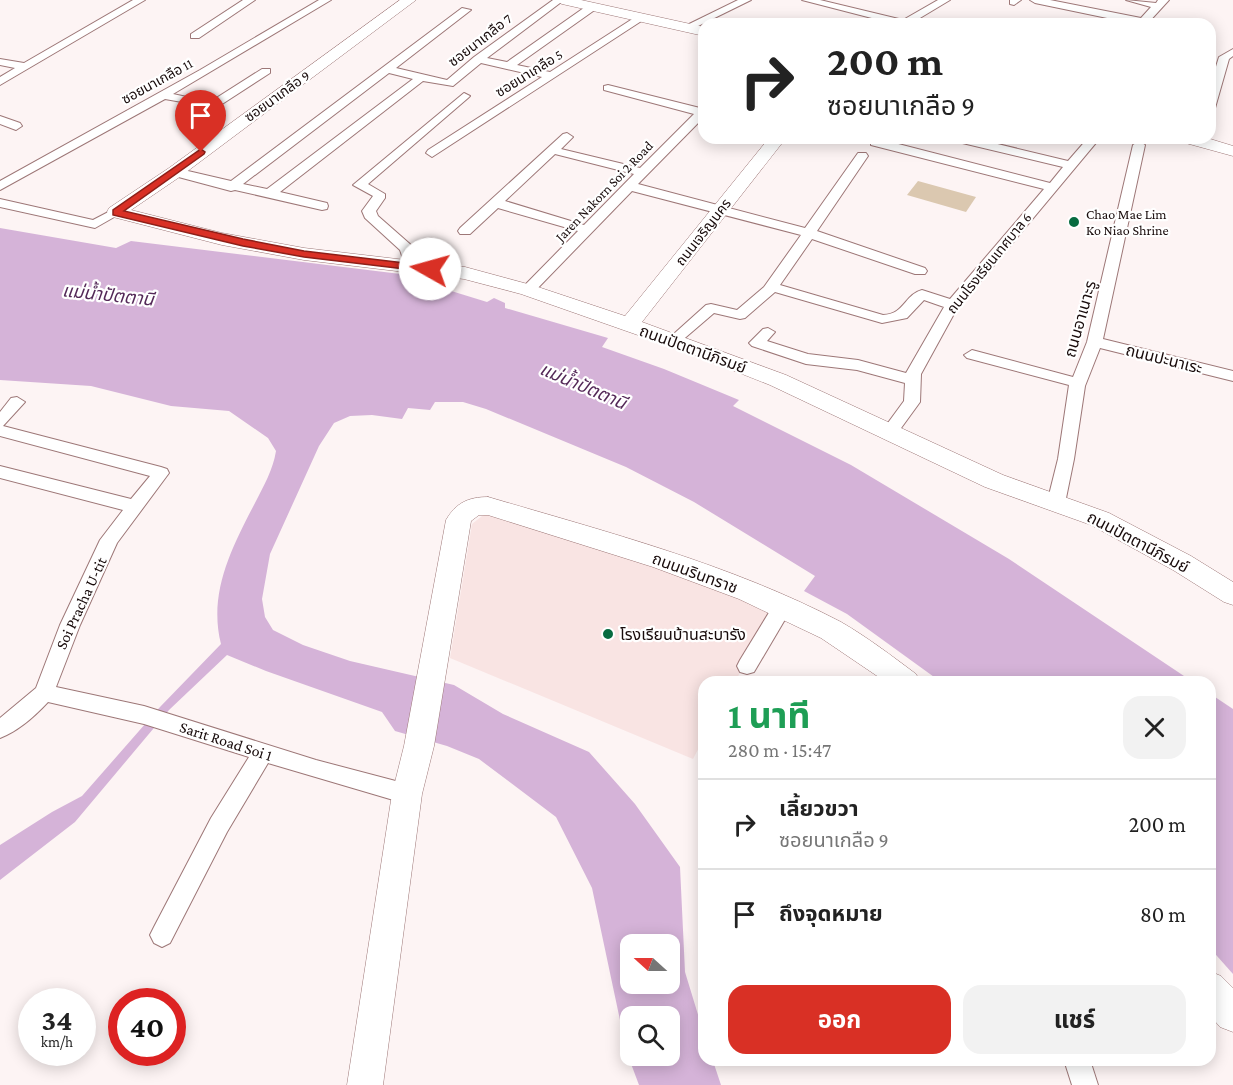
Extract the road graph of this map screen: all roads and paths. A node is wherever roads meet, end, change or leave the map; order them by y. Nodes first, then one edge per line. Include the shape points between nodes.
1 (140, 0) edge
2 (249, 0) edge
3 (326, 0) edge
4 (409, 0) edge
5 (561, 0) edge
6 (746, 0) edge
7 (807, 0) edge
8 (847, 0) edge
9 (945, 0) edge
10 (1035, 0) edge
11 (1131, 0) edge
12 (1161, 3) edge
13 (833, 6) junction
14 (592, 7) junction
15 (466, 10) dead end
16 (641, 18) junction
17 (707, 18) edge
18 (882, 18) edge
19 (912, 18) edge
20 (1119, 18) edge
21 (1147, 18) edge
22 (698, 22) edge
23 (686, 28) junction
24 (698, 31) edge
25 (195, 36) dead end
26 (1233, 52) edge
27 (478, 59) junction
28 (0, 62) edge
29 (510, 65) junction
30 (25, 67) junction
31 (387, 69) junction
32 (266, 71) dead end
33 (552, 76) junction
34 (418, 80) dead end
35 (0, 82) edge
36 (1216, 84) edge
37 (608, 88) dead end
38 (164, 94) junction
39 (464, 96) dead end
40 (698, 112) edge
41 (698, 118) edge
42 (0, 120) edge
43 (16, 126) dead end
44 (422, 132) junction
45 (567, 137) dead end
46 (450, 141) junction
47 (773, 144) edge
48 (883, 144) edge
49 (983, 144) edge
50 (1089, 144) edge
51 (1140, 144) edge
52 (1211, 144) edge
53 (552, 150) junction
54 (1233, 151) edge
55 (432, 153) dead end
56 (862, 156) dead end
57 (1071, 165) junction
58 (175, 172) junction
59 (643, 173) junction
60 (0, 186) edge
61 (630, 186) junction
62 (231, 187) junction
63 (1052, 187) junction
64 (268, 195) junction
65 (0, 203) edge
66 (496, 203) junction
67 (322, 207) dead end
68 (720, 211) junction
69 (116, 212) junction
70 (587, 230) junction
71 (465, 231) dead end
72 (808, 233) junction
73 (412, 267) junction
74 (920, 271) dead end
75 (771, 287) junction
76 (528, 290) junction
77 (953, 305) junction
78 (629, 326) junction
79 (768, 332) dead end
80 (674, 340) junction
81 (1095, 342) junction
82 (972, 355) dead end
83 (1233, 376) edge
84 (913, 380) junction
85 (1079, 383) junction
86 (17, 402) dead end
87 (0, 422) edge
88 (890, 431) junction
89 (0, 432) edge
90 (0, 472) edge
91 (1056, 502) junction
92 (133, 506) junction
93 (1233, 595) edge
94 (783, 606) junction
95 (747, 666) dead end
96 (898, 676) edge
97 (44, 693) junction
98 (0, 729) edge
99 (263, 752) junction
100 (407, 794) junction
101 (162, 935) dead end
102 (1216, 996) edge
103 (1233, 1014) edge
104 (1079, 1066) edge
105 (365, 1085) edge
106 (1085, 1085) edge

1 - 30 street
2 - 25 street
3 - 38 street, ซอยนาเกลือ 11
4 - 58 street, ซอยนาเกลือ 9
5 - 14 street
5 - 27 street, ซอยนาเกลือ 7
6 - 17 street
7 - 13 street
8 - 13 street
9 - 19 street
10 - 20 street
11 - 12 street
12 - 21 street
13 - 18 street
14 - 16 street
14 - 29 street
15 - 31 street
16 - 23 street
16 - 33 street, ซอยนาเกลือ 5
22 - 23 street
23 - 24 street
26 - 36 street via 1224,57
27 - 29 street
27 - 31 street, ซอยนาเกลือ 7 via 449,84
28 - 30 street
29 - 33 street
30 - 35 street
31 - 62 street
32 - 38 street via 212,106
33 - 46 street, ซอยนาเกลือ 5
34 - 64 street
37 - 40 street
38 - 60 street, ซอยนาเกลือ 11
39 - 44 street
41 - 59 street, Jaren Nakorn Soi 2 Road
42 - 43 street
44 - 46 street
44 - 73 street via 359,185 379,194 369,211 372,218 406,248
45 - 53 street
46 - 55 street, ซอยนาเกลือ 5
47 - 68 street, ถนนเจริญนคร
48 - 63 street
49 - 57 street
50 - 57 street, ถนนโรงเรียนเทศบาล 6
51 - 81 street, ถนนอาเนาะรู
52 - 54 street
53 - 59 street
53 - 66 street
56 - 72 street
57 - 63 street, ถนนโรงเรียนเทศบาล 6
58 - 62 street
58 - 69 street, ซอยนาเกลือ 9
59 - 61 street, Jaren Nakorn Soi 2 Road
61 - 68 street
61 - 70 street, Jaren Nakorn Soi 2 Road
62 - 64 street
63 - 77 street, ถนนโรงเรียนเทศบาล 6
64 - 67 street
65 - 69 street via 95,224
66 - 70 street
66 - 71 street
68 - 72 street
68 - 78 street, ถนนเจริญนคร
69 - 73 street, ถนนปัตตานีภิรมย์ via 222,239
70 - 76 street, Jaren Nakorn Soi 2 Road
72 - 74 street
72 - 75 street
73 - 76 street, ถนนปัตตานีภิรมย์ via 465,273
75 - 77 street via 882,319 899,318 922,294
75 - 80 street via 740,315 711,308
76 - 78 street, ถนนปัตตานีภิรมย์
77 - 84 street, ถนนโรงเรียนเทศบาล 6
78 - 80 street, ถนนปัตตานีภิรมย์
79 - 84 street via 758,343 806,359 858,365
80 - 88 street, ถนนปัตตานีภิรมย์ via 778,380
81 - 83 street, ถนนปะนาเระ
81 - 85 street, ถนนอาเนาะรู
82 - 85 street
84 - 88 street, ถนนโรงเรียนเทศบาล 6 via 912,402
85 - 91 street, ถนนอาเนาะรู
86 - 87 street
88 - 91 street, ถนนปัตตานีภิรมย์ via 993,480
89 - 92 street, Soi Pracha U-tit via 161,472
90 - 92 street
91 - 93 street, ถนนปัตตานีภิรมย์ via 1100,519
92 - 97 street, Soi Pracha U-tit via 109,540 62,642
94 - 95 street
94 - 96 street, ถนนนรินทราช via 833,631
94 - 100 street, ถนนนรินทราช via 639,552 488,506 468,509 459,519
97 - 98 street, Soi Pracha U-tit
97 - 99 street, Sarit Road Soi 1 via 144,715
99 - 100 street, Sarit Road Soi 1
99 - 101 street via 219,825
100 - 105 street
102 - 103 street
104 - 106 street

